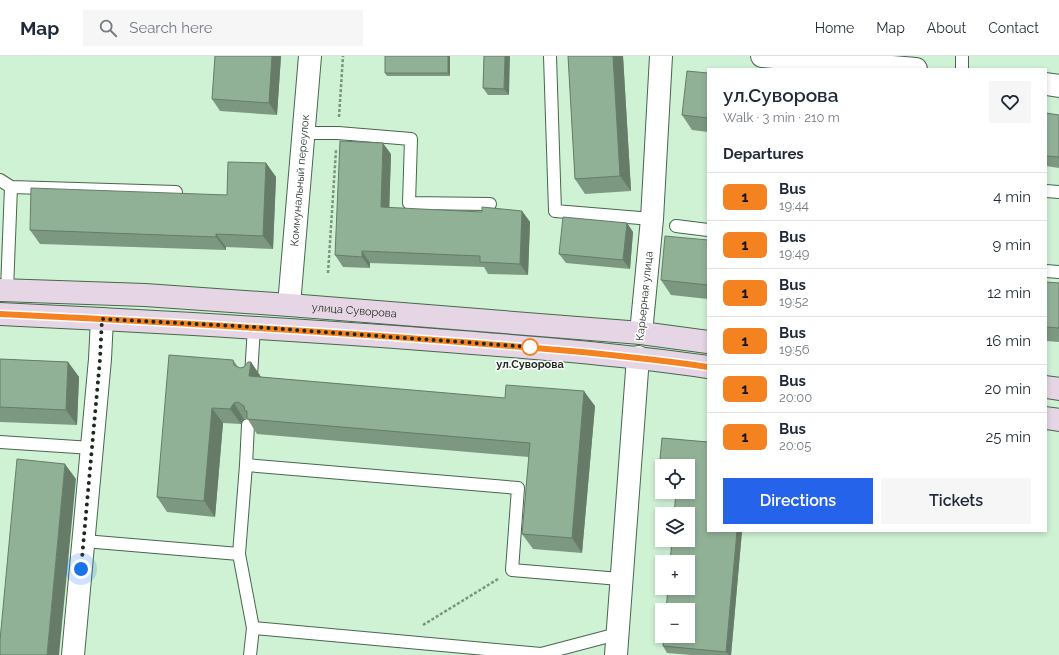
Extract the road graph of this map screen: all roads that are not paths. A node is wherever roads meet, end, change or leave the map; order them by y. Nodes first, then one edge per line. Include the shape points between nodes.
1 (310, 56) edge
2 (550, 56) edge
3 (661, 56) edge
4 (762, 56) edge
5 (962, 56) edge
6 (904, 68) edge
7 (962, 68) edge
8 (1047, 84) edge
9 (1059, 86) edge
10 (305, 133) junction
11 (0, 180) edge
12 (11, 187) junction
13 (1047, 191) edge
14 (176, 192) edge
15 (1059, 192) edge
16 (490, 204) dead end
17 (652, 219) junction
18 (676, 226) dead end
19 (707, 230) edge
20 (1047, 270) edge
21 (1059, 272) edge
22 (4, 290) edge
23 (289, 305) junction
24 (0, 314) edge
25 (102, 319) junction
26 (254, 327) junction
27 (641, 333) junction
28 (707, 342) edge
29 (638, 357) junction
30 (707, 368) edge
31 (251, 376) edge
32 (1047, 387) edge
33 (1059, 389) edge
34 (1047, 418) edge
35 (1059, 420) edge
36 (248, 425) edge
37 (0, 442) edge
38 (0, 445) edge
39 (92, 448) junction
40 (246, 465) junction
41 (84, 541) junction
42 (239, 554) junction
43 (620, 579) junction
44 (253, 628) junction
45 (617, 634) junction
46 (73, 655) edge
47 (250, 655) edge
48 (616, 655) edge

1 - 10 street, Коммунальный переулок
2 - 17 lane via 555,211
3 - 17 street, Карьерная улица
4 - 6 street
5 - 7 lane
8 - 9 street
10 - 16 lane via 411,139 409,203
10 - 23 street, Коммунальный переулок
11 - 12 lane
12 - 14 lane
12 - 22 lane
13 - 15 lane
17 - 27 street, Карьерная улица
18 - 19 lane
20 - 21 lane
22 - 23 main road, улица Суворова via 145,295
23 - 27 main road, улица Суворова
24 - 25 main road
25 - 26 main road
25 - 39 street
26 - 29 main road
26 - 31 lane
27 - 28 main road, улица Суворова
27 - 29 main road, Карьерная улица
29 - 30 main road
29 - 43 street, Карьерная улица
32 - 33 main road
34 - 35 main road
36 - 40 lane
37 - 38 lane
37 - 39 lane
39 - 41 street
40 - 42 lane
40 - 43 lane via 518,488 512,570
41 - 42 lane
41 - 46 street
42 - 44 lane
43 - 45 street, Карьерная улица
44 - 45 lane via 541,654
44 - 47 lane
45 - 48 street, Карьерная улица

